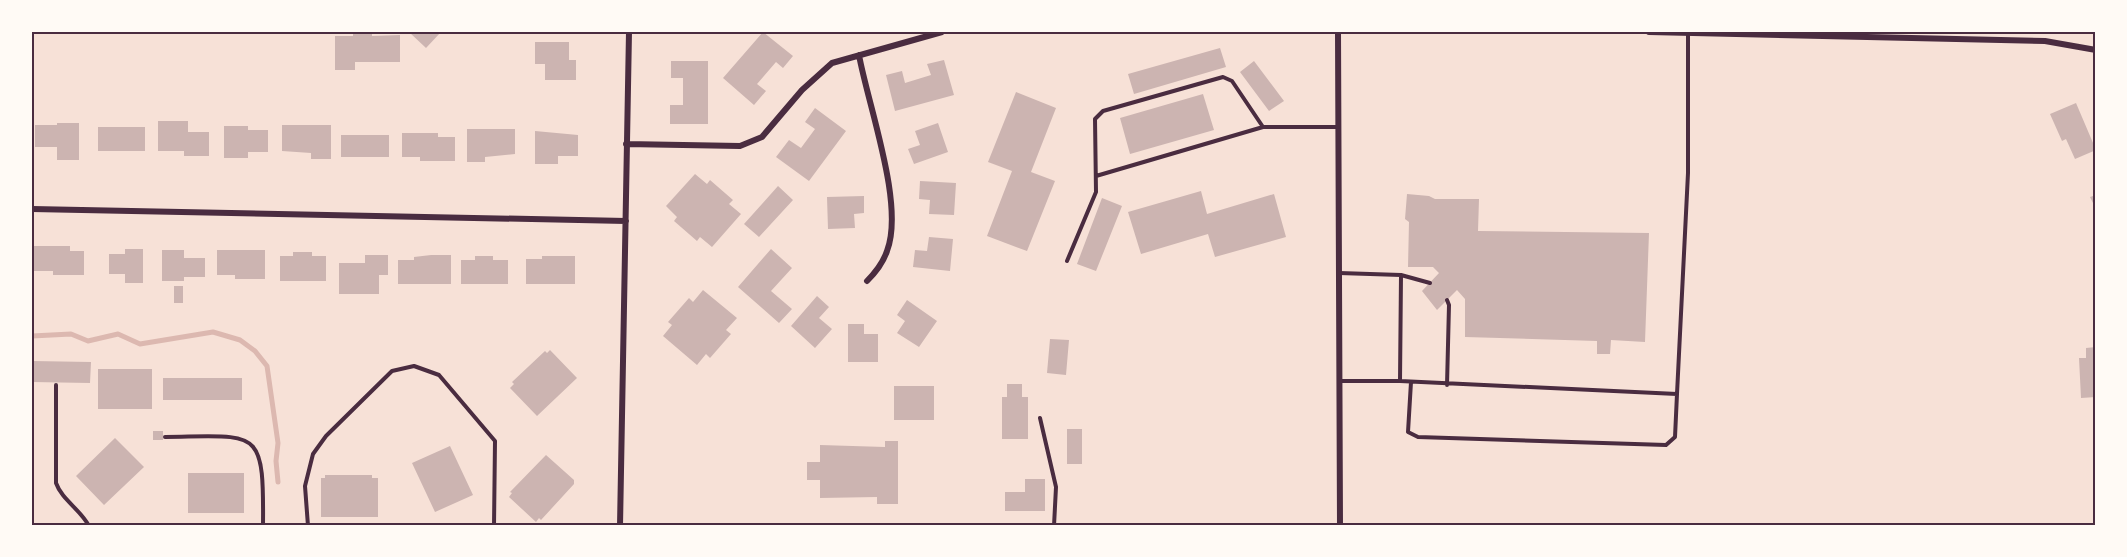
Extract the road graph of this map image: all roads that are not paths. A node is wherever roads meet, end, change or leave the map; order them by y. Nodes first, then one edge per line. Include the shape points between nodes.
1 (629, 32) edge
2 (942, 32) edge
3 (1338, 32) edge
4 (1649, 32) edge
5 (1688, 32) edge
6 (2096, 50) edge
7 (859, 55) junction
8 (1263, 127) junction
9 (1338, 128) junction
10 (626, 144) junction
11 (1096, 176) junction
12 (32, 209) edge
13 (626, 221) junction
14 (1067, 261) dead end
15 (1339, 273) junction
16 (1401, 275) junction
17 (867, 281) dead end
18 (1430, 282) dead end
19 (1447, 300) dead end
20 (1340, 381) junction
21 (1400, 381) junction
22 (1411, 382) junction
23 (1447, 384) junction
24 (57, 385) dead end
25 (1677, 394) junction
26 (1040, 418) dead end
27 (165, 437) dead end
28 (89, 525) edge
29 (263, 525) edge
30 (308, 525) edge
31 (494, 525) edge
32 (620, 525) edge
33 (1054, 525) edge
34 (1340, 525) edge

1 - 10 street
2 - 7 street
3 - 9 street
4 - 5 street
5 - 6 street via 2045,41
5 - 25 lane via 1688,173
7 - 10 street via 832,63 818,73 762,137 752,143
7 - 17 street via 891,207 888,249
8 - 9 lane
8 - 11 lane
8 - 11 lane via 1232,81 1223,76 1103,111 1095,119
9 - 15 street
10 - 13 street
11 - 14 lane via 1096,192
12 - 13 street
13 - 32 street
15 - 16 lane
15 - 20 street
16 - 18 lane
16 - 21 lane
19 - 23 lane
20 - 21 lane
20 - 34 street
21 - 22 lane
22 - 23 lane
22 - 25 lane via 1408,432 1418,437 1666,445 1675,437
23 - 25 lane
24 - 28 lane via 56,483
26 - 33 lane via 1056,487
27 - 29 lane via 237,436 252,444 263,469
30 - 31 lane via 306,475 319,445 383,378 397,369 414,366 439,375 495,441

